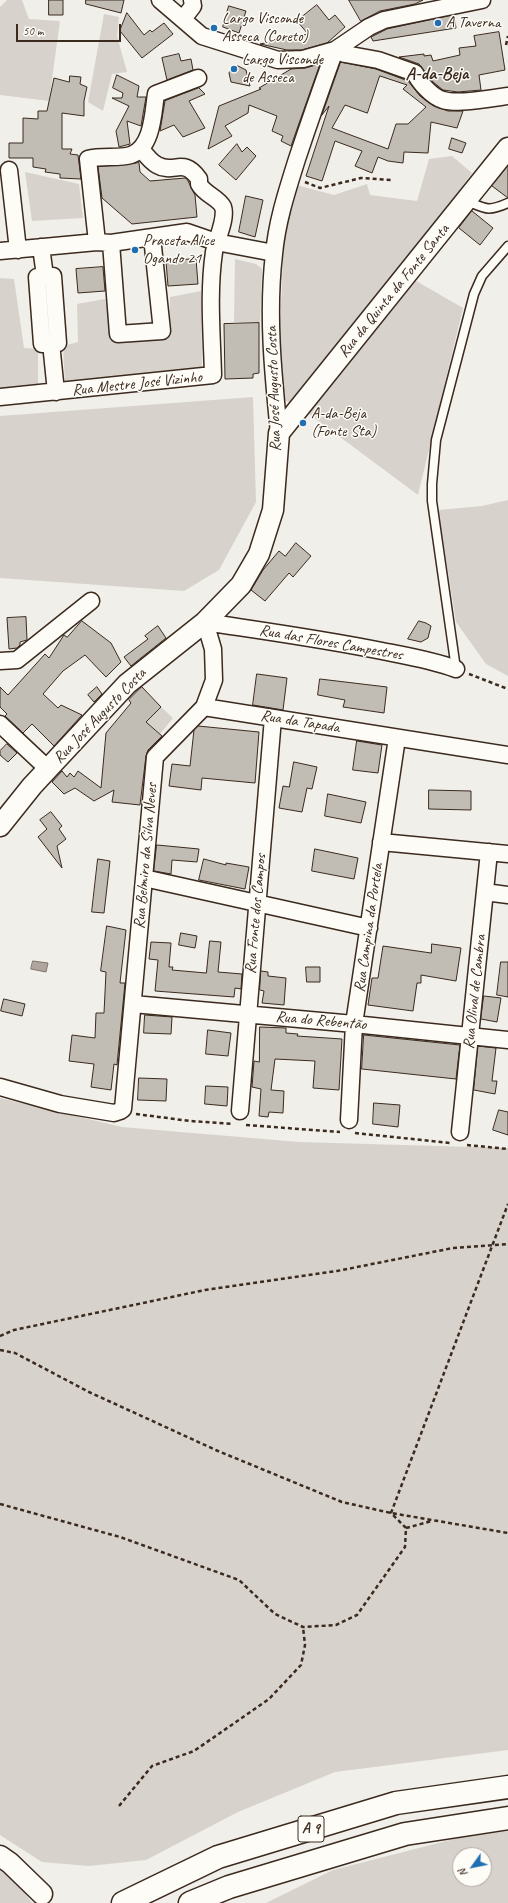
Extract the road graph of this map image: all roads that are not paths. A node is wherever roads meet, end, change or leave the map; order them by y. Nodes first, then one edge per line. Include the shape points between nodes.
1 (160, 0) edge
2 (192, 0) edge
3 (482, 0) edge
4 (439, 4) edge
5 (183, 19) junction
6 (335, 50) junction
7 (198, 78) dead end
8 (508, 96) edge
9 (508, 148) edge
10 (140, 149) junction
11 (10, 170) dead end
12 (466, 201) junction
13 (508, 203) edge
14 (152, 236) junction
15 (104, 242) junction
16 (216, 242) junction
17 (508, 246) edge
18 (41, 247) junction
19 (18, 250) junction
20 (0, 251) edge
21 (274, 253) junction
22 (56, 392) junction
23 (0, 397) edge
24 (279, 433) junction
25 (91, 601) dead end
26 (205, 622) junction
27 (0, 661) edge
28 (456, 669) joint
29 (204, 707) junction
30 (273, 718) junction
31 (0, 724) edge
32 (397, 738) junction
33 (508, 755) edge
34 (48, 769) junction
35 (32, 786) junction
36 (0, 803) edge
37 (0, 826) edge
38 (381, 842) junction
39 (490, 852) junction
40 (508, 854) edge
41 (144, 878) junction
42 (485, 892) junction
43 (508, 895) edge
44 (257, 903) junction
45 (369, 928) junction
46 (133, 1004) junction
47 (248, 1014) junction
48 (354, 1024) junction
49 (470, 1036) junction
50 (508, 1040) edge
51 (0, 1087) edge
52 (240, 1120) road end
53 (350, 1128) road end
54 (459, 1140) road end
55 (508, 1787) edge
56 (508, 1818) edge
57 (0, 1856) edge
58 (42, 1894) dead end
59 (123, 1903) edge
60 (190, 1903) edge

1 - 5 street
2 - 5 street via 193,6
3 - 4 street via 475,3
4 - 6 street via 384,20
5 - 6 street via 202,36 278,60 303,59
6 - 8 street via 378,60 414,73 420,84 441,100 477,100
6 - 21 street, Rua José Augusto Costa via 282,207
7 - 10 street via 156,94 149,134
9 - 12 street, Rua da Quinta da Fonte Santa
10 - 15 street via 131,155 88,159
10 - 16 street via 157,165 166,168 185,166 195,172 203,191 222,206 221,230
11 - 19 street
12 - 13 lane via 492,210
12 - 24 street, Rua da Quinta da Fonte Santa
14 - 15 street
14 - 15 street via 162,331 118,334
14 - 16 street via 187,232
15 - 18 street
16 - 21 street
16 - 22 street, Rua Mestre José Vizinho via 211,291 213,375
17 - 28 lane via 482,276 474,294 436,440 432,501
18 - 19 street
18 - 22 street via 45,276 53,276 58,343 51,344
19 - 20 street
21 - 24 street, Rua José Augusto Costa via 271,350
22 - 23 street, Rua Mestre José Vizinho
24 - 26 street, Rua José Augusto Costa via 273,510 259,554 241,585
25 - 27 street via 17,660
26 - 28 street, Rua das Flores Campestres via 309,637 438,662
26 - 29 street, Rua Belmiro da Silva Neves via 213,649 214,680
26 - 34 street, Rua José Augusto Costa via 128,684
29 - 30 street, Rua da Tapada
29 - 41 street, Rua Belmiro da Silva Neves via 155,757
30 - 32 street, Rua da Tapada
30 - 44 street, Rua Fonte dos Campos
31 - 34 street
32 - 33 street, Rua da Tapada
32 - 38 street, Rua Campina da Portela
34 - 35 street, Rua José Augusto Costa
35 - 36 street, Rua José Augusto Costa
35 - 37 street, Rua José Augusto Costa
38 - 39 street
38 - 45 street, Rua Campina da Portela
39 - 40 street
39 - 42 street, Rua Olival de Cambra
41 - 44 street
41 - 46 street, Rua Belmiro da Silva Neves
42 - 43 street
42 - 49 street, Rua Olival de Cambra
44 - 45 street
44 - 47 street, Rua Fonte dos Campos
45 - 48 street, Rua Campina da Portela
46 - 47 street, Rua do Rebentão
46 - 51 street, Rua Belmiro da Silva Neves via 124,1106 120,1112 60,1104
47 - 48 street, Rua do Rebentão
47 - 52 street, Rua Fonte dos Campos
48 - 49 street, Rua do Rebentão
48 - 53 street, Rua Campina da Portela
49 - 50 street, Rua do Rebentão
49 - 54 street, Rua Olival de Cambra
55 - 59 highway, A 9 via 396,1803 218,1857
56 - 60 highway, A 9 via 405,1834 229,1887
57 - 58 street

